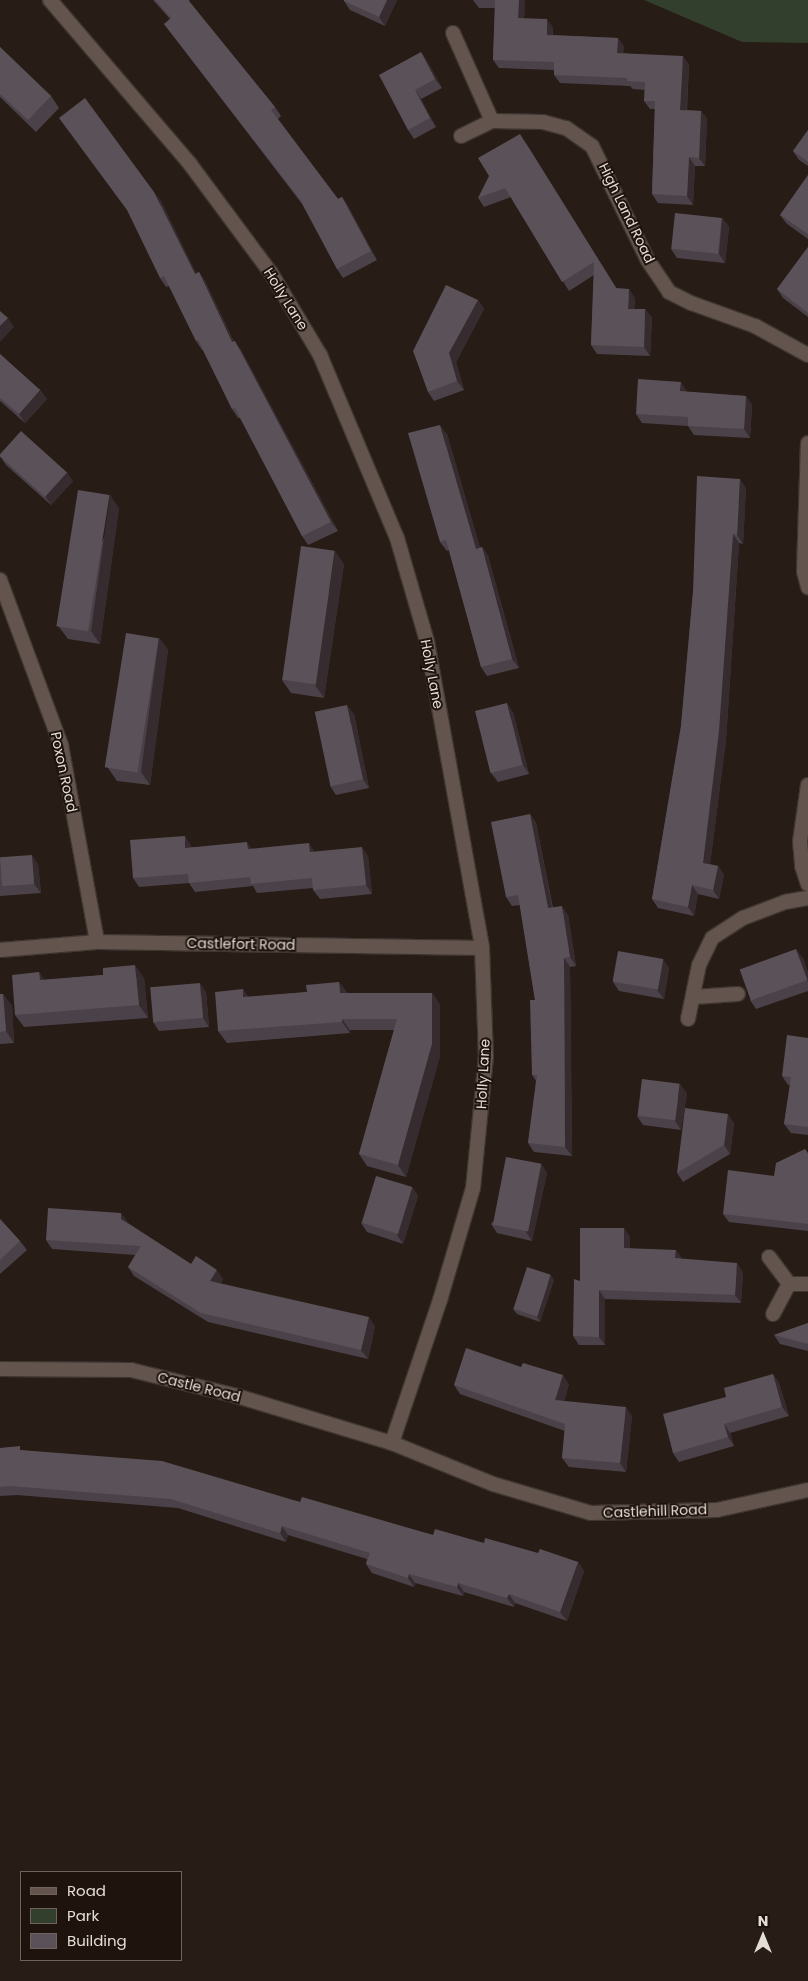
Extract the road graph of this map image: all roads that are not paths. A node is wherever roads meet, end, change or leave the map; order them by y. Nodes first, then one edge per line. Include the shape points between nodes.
1 (50, 0) edge
2 (453, 33) dead end
3 (492, 121) junction
4 (461, 136) dead end
5 (808, 355) edge
6 (808, 443) edge
7 (0, 580) edge
8 (808, 587) edge
9 (808, 785) edge
10 (808, 884) edge
11 (808, 898) edge
12 (97, 942) junction
13 (482, 948) junction
14 (0, 950) edge
15 (738, 994) dead end
16 (694, 997) junction
17 (688, 1019) dead end
18 (769, 1258) dead end
19 (789, 1284) junction
20 (808, 1284) edge
21 (773, 1314) dead end
22 (0, 1369) edge
23 (392, 1443) junction
24 (808, 1490) edge

1 - 13 street, Holly Lane via 190,164 271,274 320,355 397,538 427,641
2 - 3 street
3 - 4 street, High Land Road
3 - 5 street, High Land Road via 544,122 566,128 592,146 647,259 669,292 690,303 755,326
6 - 8 street via 804,572
7 - 12 street, Poxon Road via 61,745
9 - 10 street via 800,841 802,866
11 - 16 street via 785,902 743,918 712,938 699,965
12 - 13 street, Castlefort Road
12 - 14 street, Castlefort Road
13 - 23 street, Holly Lane via 486,1056 473,1188
15 - 16 street
16 - 17 street
18 - 19 street
19 - 20 street
19 - 21 street
22 - 23 street, Castle Road via 131,1370 237,1396
23 - 24 street, Castlehill Road via 494,1484 591,1513 717,1510

